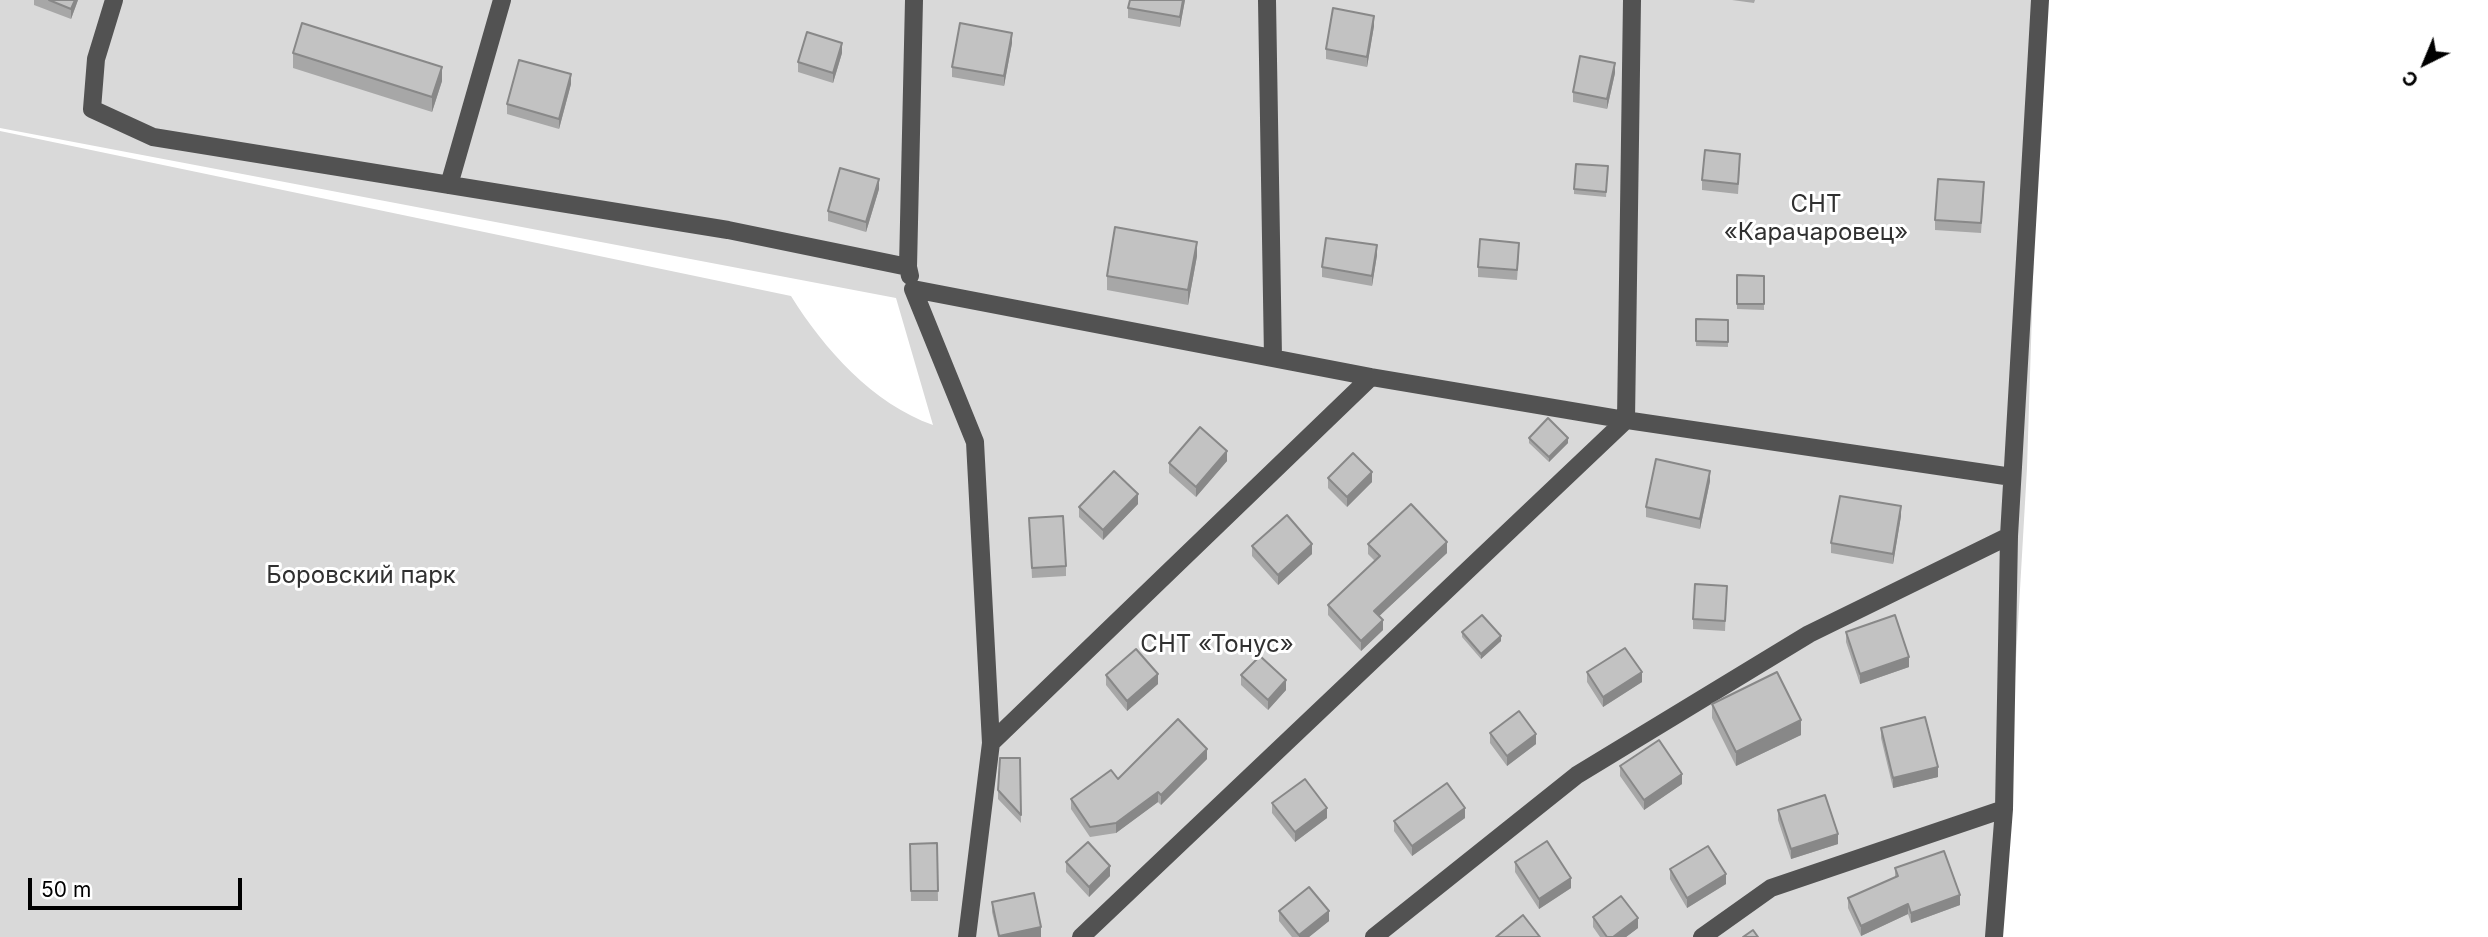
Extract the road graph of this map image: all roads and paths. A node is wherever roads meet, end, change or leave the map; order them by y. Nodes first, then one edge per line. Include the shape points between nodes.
1 (114, 0) edge
2 (502, 0) edge
3 (914, 0) edge
4 (1267, 0) edge
5 (1632, 0) edge
6 (2040, 0) edge
7 (449, 185) junction
8 (908, 267) junction
9 (913, 289) junction
10 (1273, 357) junction
11 (1371, 377) junction
12 (1626, 420) junction
13 (2012, 477) junction
14 (2009, 536) junction
15 (991, 743) junction
16 (2004, 809) junction
17 (967, 937) edge
18 (1081, 937) edge
19 (1374, 937) edge
20 (1702, 937) edge
21 (1994, 937) edge

1 - 7 street via 96,59 92,109 153,137
2 - 7 street
3 - 8 street
4 - 10 street
5 - 12 street
6 - 13 street
7 - 8 street via 729,230
8 - 9 street
9 - 10 street
9 - 15 street via 975,442
10 - 11 street
11 - 12 street
11 - 15 street
12 - 13 street
12 - 18 street
13 - 14 street
14 - 16 street
14 - 19 street via 1809,634 1577,775
15 - 17 street
16 - 20 street via 1771,888
16 - 21 street

